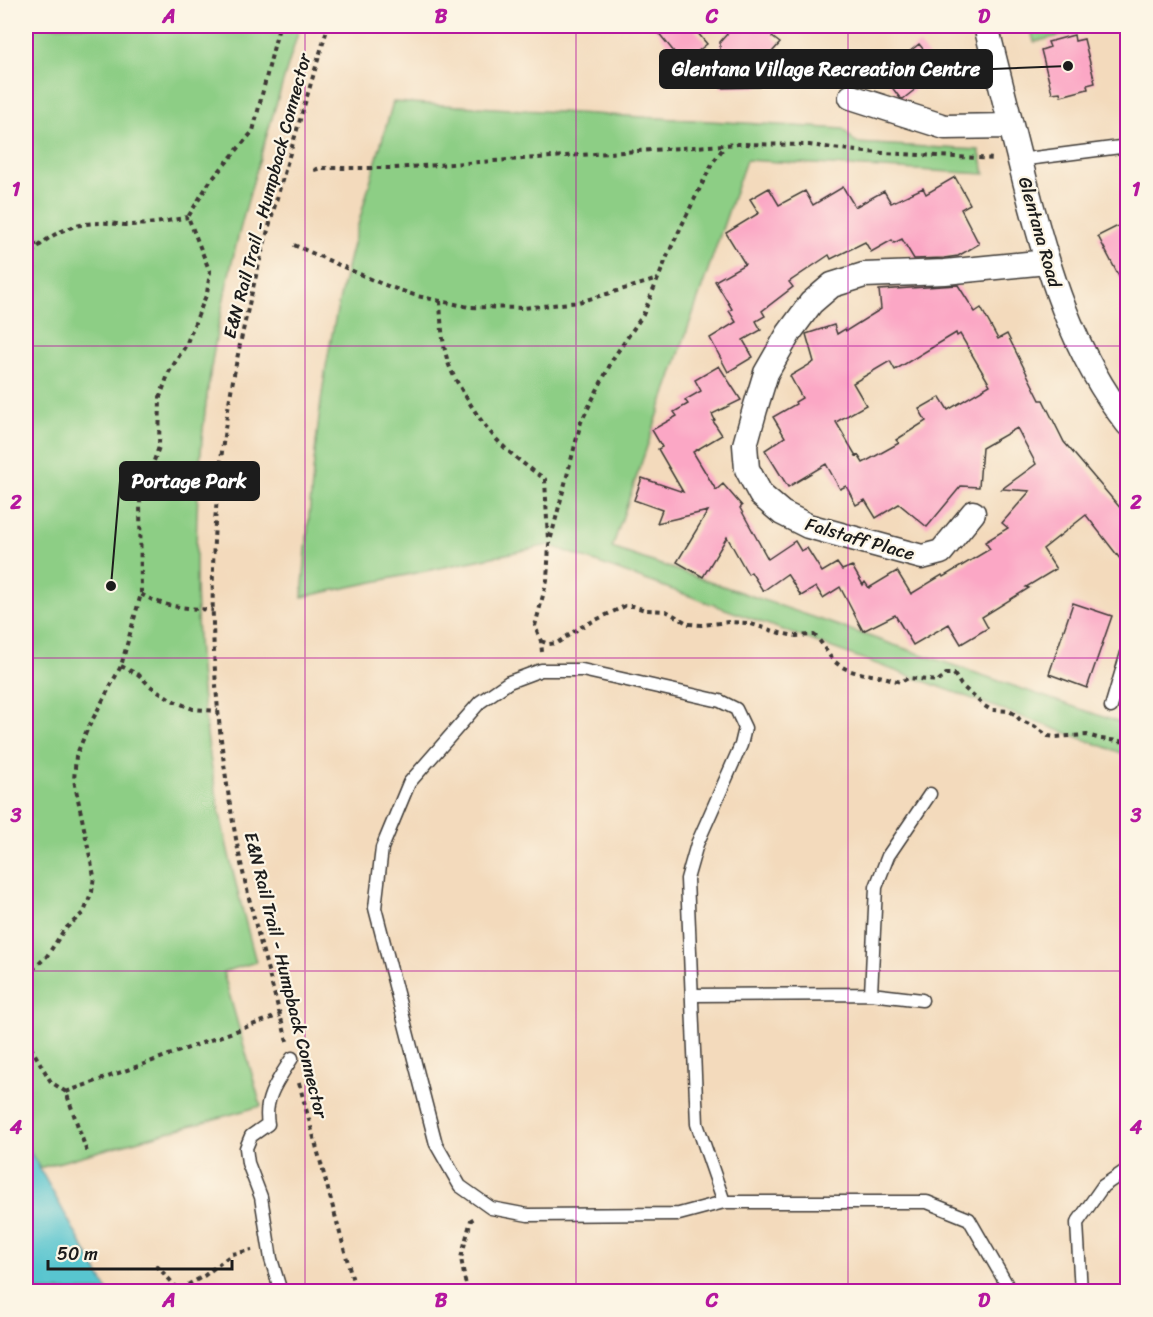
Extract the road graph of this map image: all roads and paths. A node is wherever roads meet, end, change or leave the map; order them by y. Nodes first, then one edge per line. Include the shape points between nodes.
1 (279, 26) edge
2 (328, 26) edge
3 (986, 26) edge
4 (851, 97) dead end
5 (1011, 126) junction
6 (726, 145) junction
7 (1128, 146) edge
8 (1019, 160) junction
9 (314, 170) dead end
10 (188, 217) junction
11 (26, 243) edge
12 (38, 244) junction
13 (294, 245) dead end
14 (26, 260) edge
15 (1047, 262) junction
16 (658, 279) junction
17 (440, 301) junction
18 (1128, 424) edge
19 (973, 513) dead end
20 (549, 545) junction
21 (141, 594) junction
22 (213, 610) junction
23 (1128, 650) edge
24 (121, 666) junction
25 (1111, 706) dead end
26 (218, 711) junction
27 (1128, 742) edge
28 (930, 794) dead end
29 (26, 976) edge
30 (871, 994) junction
31 (693, 995) junction
32 (922, 1000) dead end
33 (280, 1015) junction
34 (26, 1039) edge
35 (292, 1058) junction
36 (66, 1092) junction
37 (88, 1155) dead end
38 (1128, 1169) edge
39 (724, 1202) junction
40 (491, 1208) junction
41 (270, 1249) junction
42 (156, 1265) dead end
43 (180, 1290) edge
44 (281, 1292) edge
45 (356, 1292) edge
46 (467, 1292) edge
47 (1011, 1292) edge
48 (1081, 1292) edge

1 - 10 path via 253,131 209,183
2 - 22 path, E&N Rail Trail - Humpback Connector via 268,229 233,381 220,462
3 - 5 street, Glentana Road
4 - 5 street via 945,127
5 - 8 street, Glentana Road
6 - 8 path via 808,145
6 - 9 path
6 - 16 path via 713,162
7 - 8 lane
8 - 15 street, Glentana Road
10 - 12 path via 156,224 100,222 63,228
10 - 21 path via 210,272 207,293 186,345 168,372 160,397 159,447 140,499
11 - 12 path
12 - 14 path
13 - 17 path via 382,284
15 - 18 street, Glentana Road via 1066,318 1089,367
15 - 19 street, Falstaff Place via 864,275 832,285 811,303 789,333 766,373 754,409 745,445 747,469 761,495 782,513 808,526 922,557 941,552
16 - 17 path via 579,302 524,308 470,307
16 - 20 path via 643,315 614,357 581,422
17 - 20 path via 449,364 463,391 497,442 545,479
20 - 27 path via 548,580 535,626 541,641 549,644 625,606 666,612 689,624 748,623 796,636 814,635 834,660 847,671 861,675 901,682 908,678 938,681 946,674 954,674 983,705 991,710 1009,711 1048,736 1087,735
21 - 22 path via 168,606
21 - 24 path
22 - 26 path, E&N Rail Trail - Humpback Connector
23 - 25 lane
24 - 26 path via 174,701 193,709
24 - 29 path via 76,756 74,780 94,876 92,892 84,912
26 - 33 path, E&N Rail Trail - Humpback Connector via 237,844
28 - 30 lane via 888,856 876,887
30 - 31 lane
30 - 32 lane
31 - 39 lane via 697,1124
31 - 40 lane via 687,879 697,844 741,745 745,728 736,709 720,700 582,670 541,669 509,682 480,702 409,783 382,848 375,908 435,1144 460,1186
33 - 35 path, E&N Rail Trail - Humpback Connector
33 - 36 path
34 - 36 path via 51,1082
35 - 41 lane via 270,1093 268,1124 251,1136 246,1148 261,1197
35 - 45 path, E&N Rail Trail - Humpback Connector
36 - 37 path
38 - 48 lane via 1103,1186 1077,1222
39 - 40 lane via 679,1214 528,1215
39 - 47 lane via 927,1202 969,1219
40 - 46 path via 471,1220 461,1258
41 - 43 path via 232,1254
41 - 44 lane
42 - 43 path

